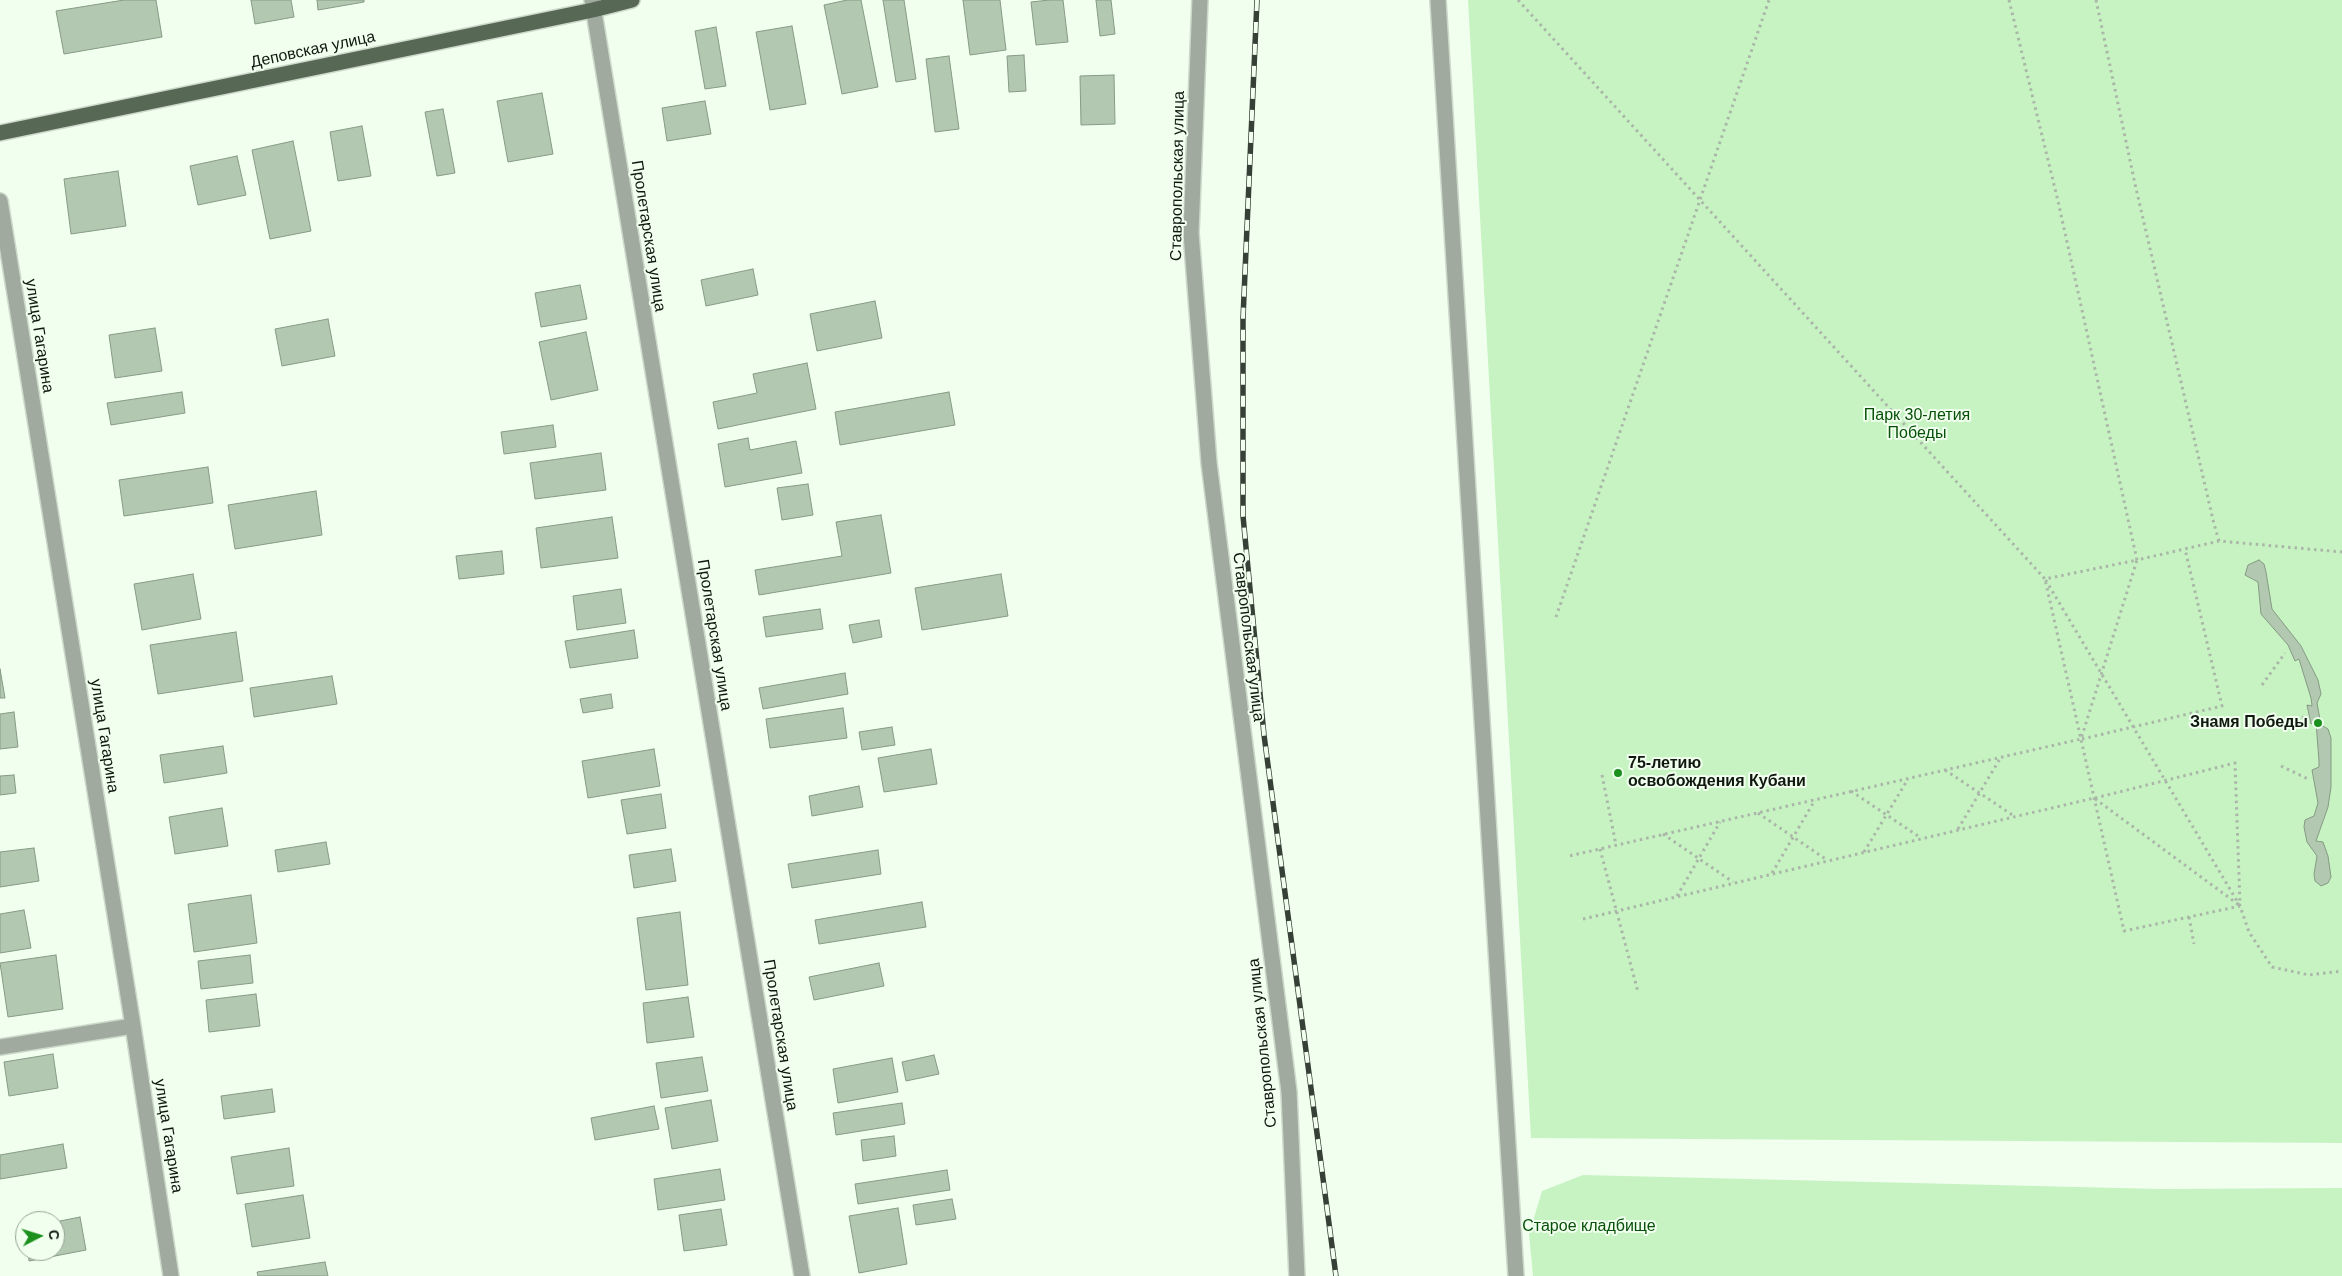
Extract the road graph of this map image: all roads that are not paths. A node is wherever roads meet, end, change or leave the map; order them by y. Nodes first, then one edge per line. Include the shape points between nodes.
1 (632, 0) edge
2 (1200, 0) edge
3 (1438, 0) edge
4 (593, 5) edge
5 (0, 133) edge
6 (0, 201) edge
7 (133, 1026) junction
8 (0, 1047) edge
9 (171, 1276) edge
10 (802, 1276) edge
11 (1297, 1276) edge
12 (1516, 1276) edge

1 - 4 main road, Деповская улица
2 - 11 street, Ставропольская улица via 1191,232 1209,463 1289,1092
3 - 12 street
4 - 5 main road, Деповская улица
4 - 10 street, Пролетарская улица
6 - 7 street, улица Гагарина
7 - 8 street
7 - 9 street, улица Гагарина

